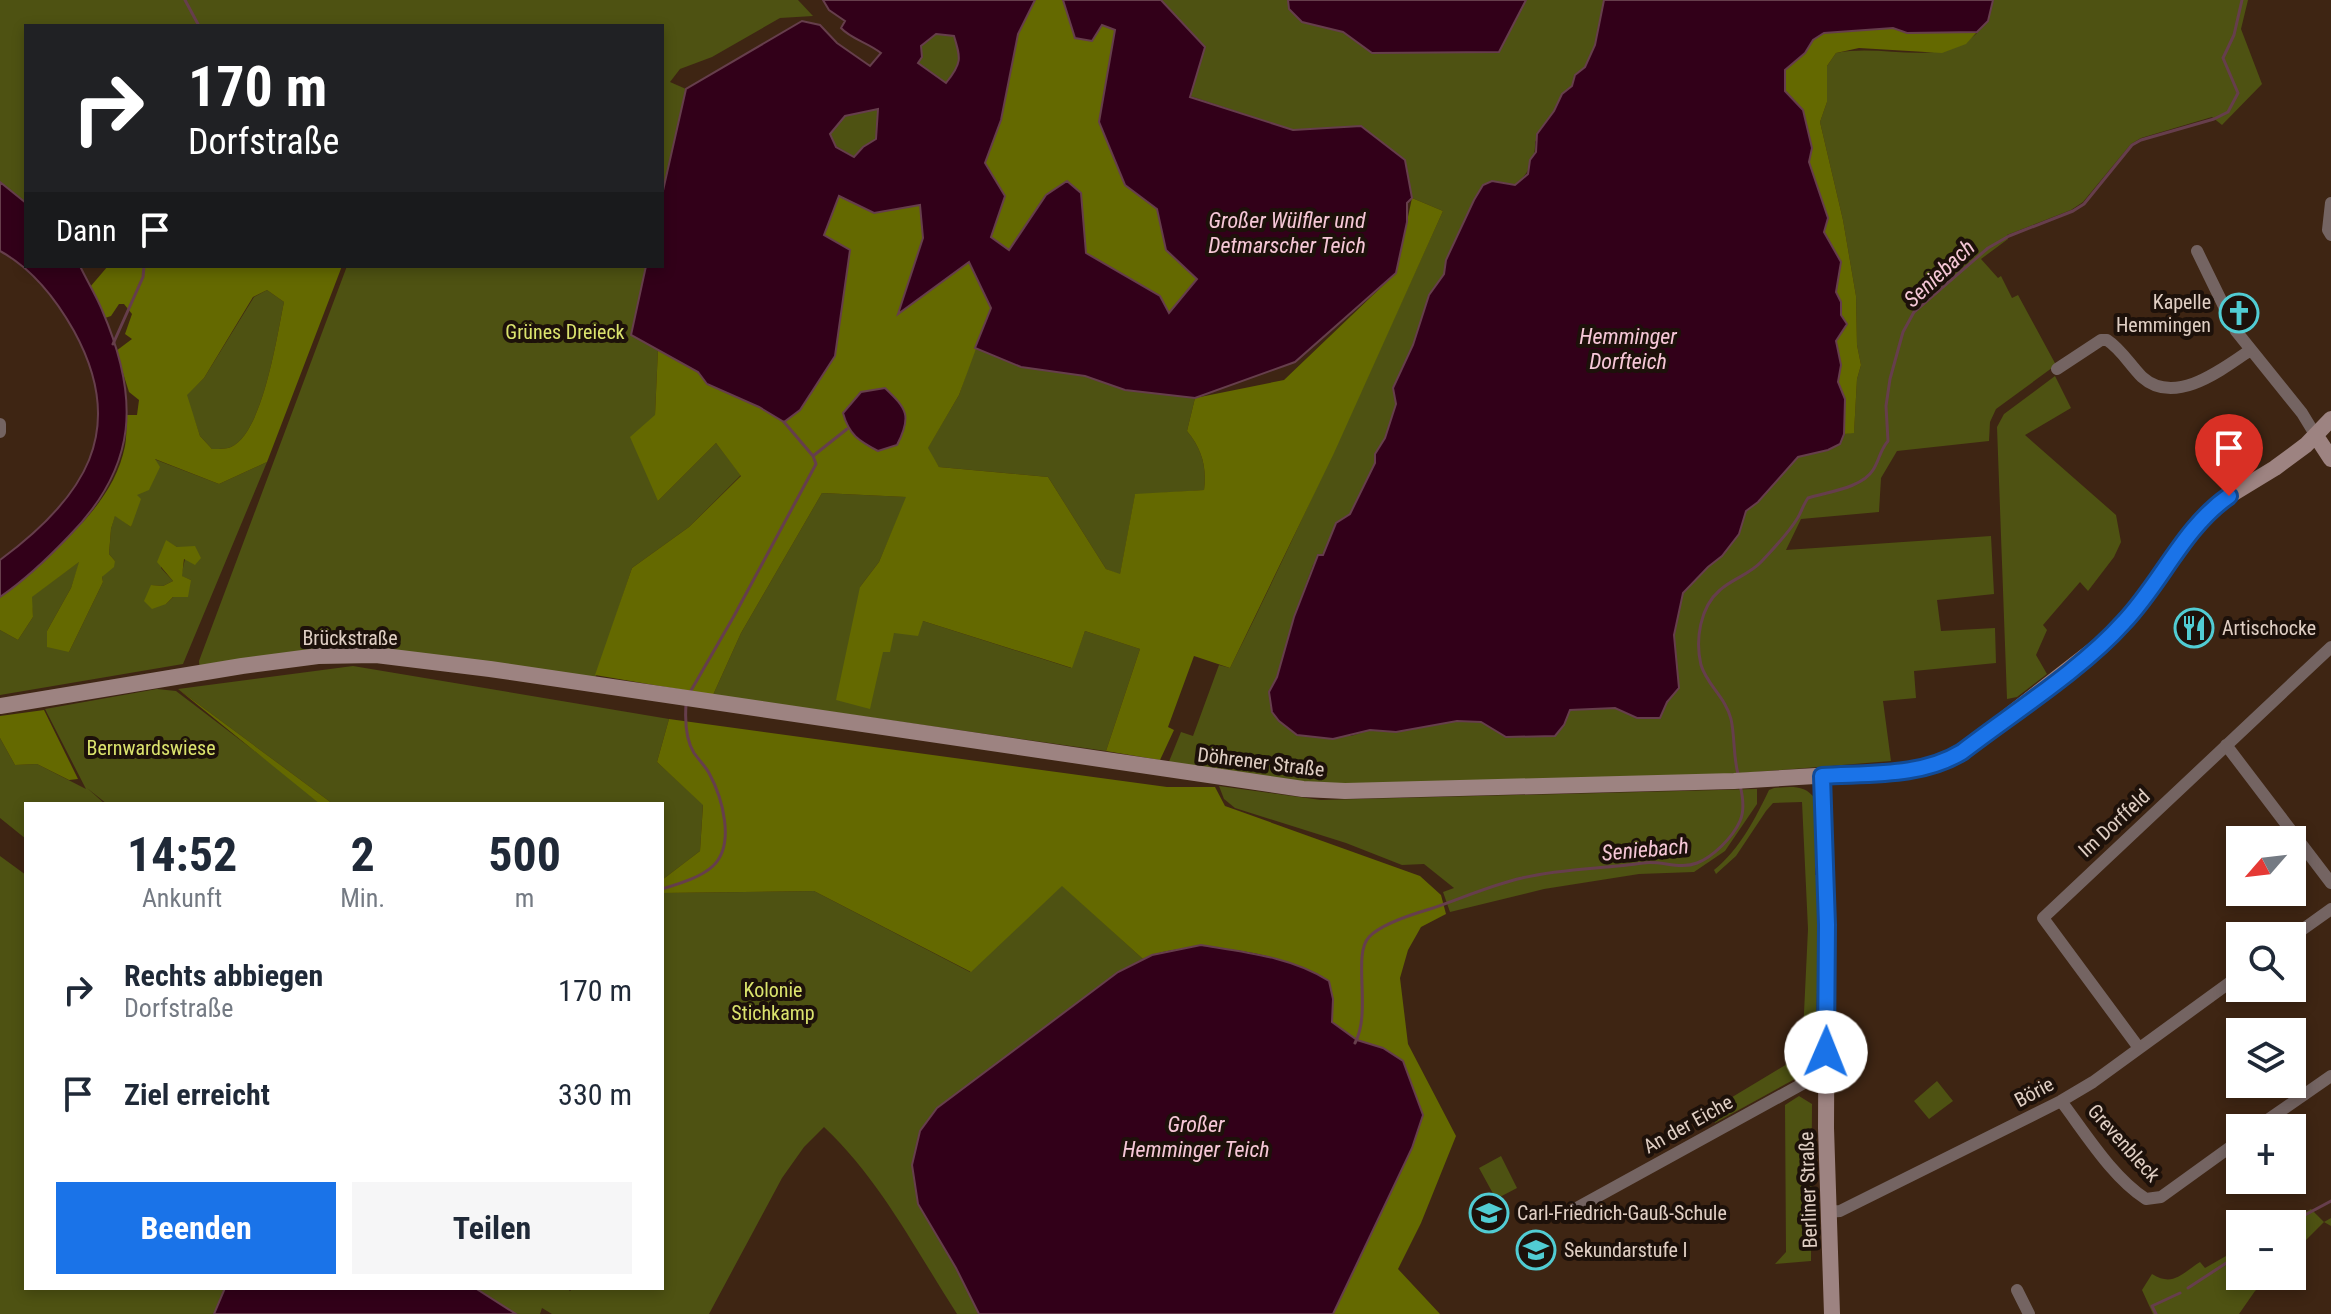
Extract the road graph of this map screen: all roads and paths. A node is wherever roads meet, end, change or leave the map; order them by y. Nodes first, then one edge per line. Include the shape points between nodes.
1 (2331, 203) edge
2 (2331, 235) edge
3 (2197, 251) dead end
4 (2249, 351) junction
5 (2057, 369) dead end
6 (2331, 419) edge
7 (0, 424) edge
8 (0, 432) edge
9 (2316, 436) junction
10 (2331, 459) edge
11 (2331, 647) edge
12 (700, 701) joint
13 (0, 706) edge
14 (2226, 745) junction
15 (1822, 776) junction
16 (2331, 883) edge
17 (2331, 909) edge
18 (2306, 927) edge
19 (2226, 985) edge
20 (2139, 1048) junction
21 (2331, 1076) edge
22 (1826, 1083) junction
23 (2061, 1101) junction
24 (2276, 1114) edge
25 (2226, 1150) edge
26 (1573, 1210) dead end
27 (1828, 1212) junction
28 (2017, 1290) dead end
29 (1832, 1314) edge
30 (2029, 1314) edge

1 - 2 street
3 - 4 street
4 - 5 street via 2219,372 2168,390 2155,387 2107,340
4 - 9 street
6 - 9 street, Döhrener Straße
7 - 8 street
9 - 10 street
9 - 15 street, Döhrener Straße via 2216,505 2111,636 1962,752 1924,768
11 - 14 street, Im Dorffeld
12 - 13 street, Brückstraße via 356,654 242,666
12 - 15 street, Döhrener Straße via 1293,788 1345,791
14 - 16 street
14 - 20 street, Im Dorffeld via 2043,918
15 - 22 street, Berliner Straße
17 - 18 street
19 - 20 street, Börie
20 - 23 street, Börie
21 - 24 street
22 - 26 street, An der Eiche via 1804,1083
22 - 27 street, Berliner Straße
23 - 25 street, Grevenbleck via 2146,1199 2161,1197
23 - 27 street, Börie via 1840,1211
27 - 29 street, Berliner Straße
28 - 30 street

